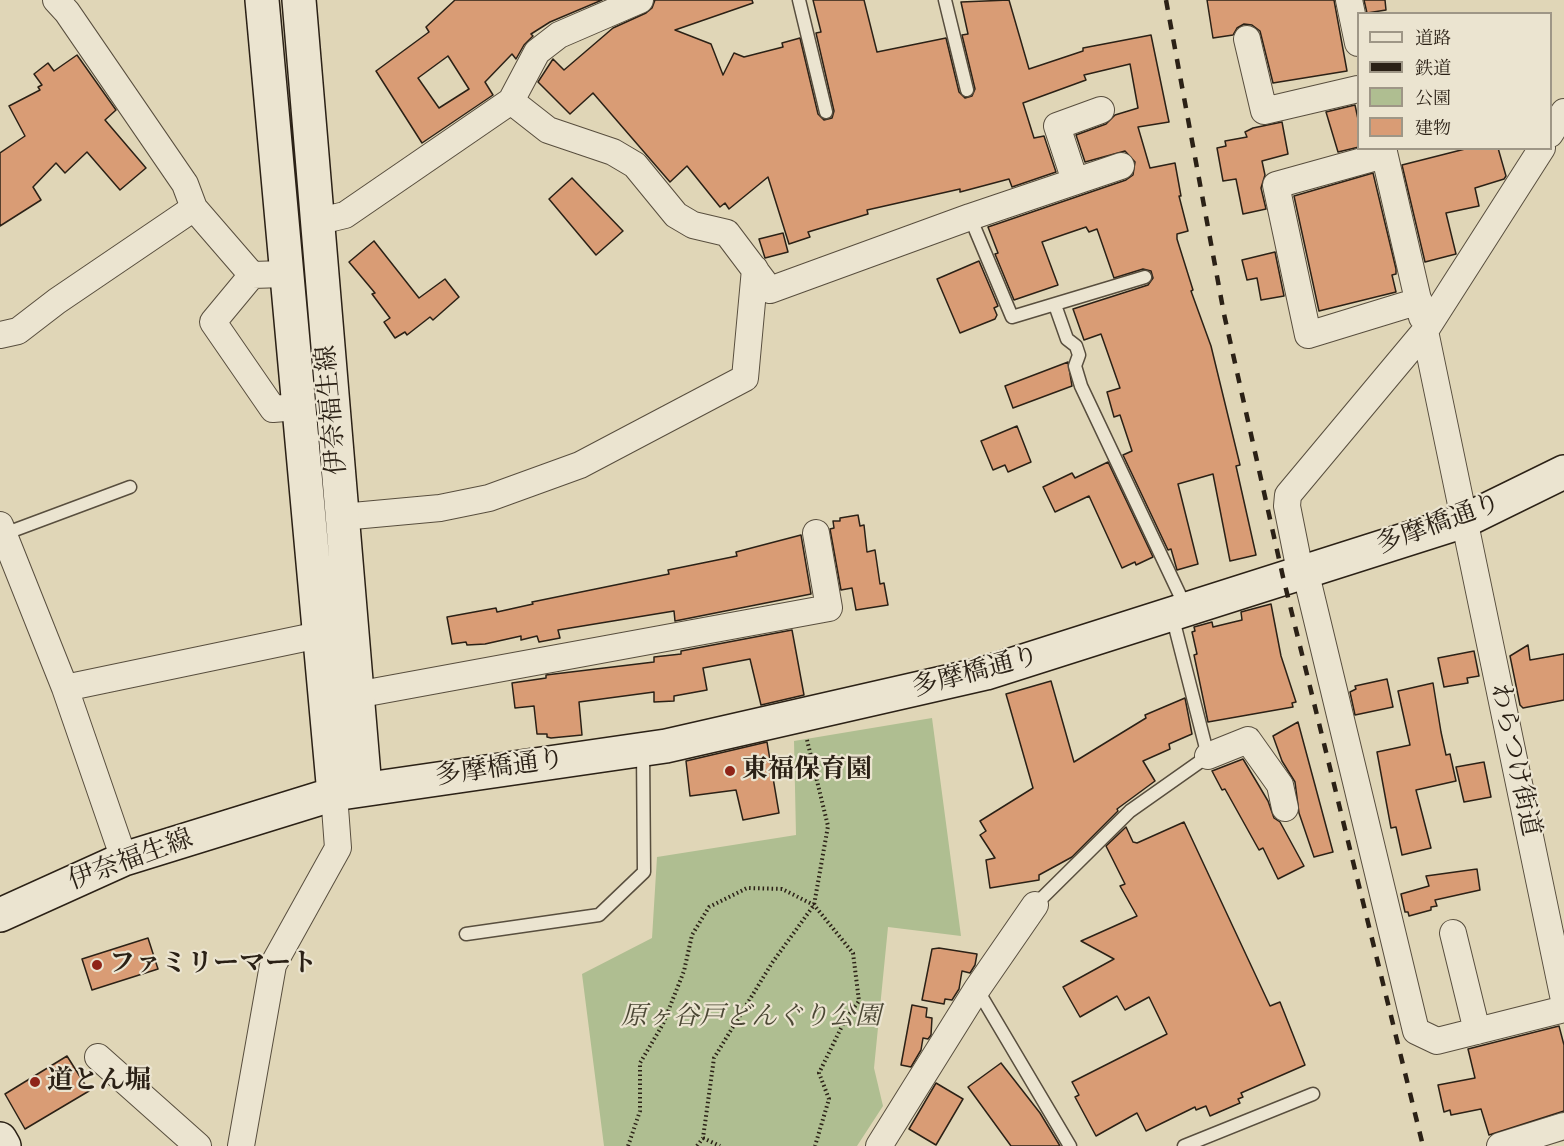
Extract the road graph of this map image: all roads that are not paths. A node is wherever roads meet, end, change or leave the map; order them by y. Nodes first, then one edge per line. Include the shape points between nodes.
1 (56, 0) edge
2 (262, 0) edge
3 (299, 0) edge
4 (640, 0) edge
5 (799, 0) edge
6 (945, 0) edge
7 (1348, 0) edge
8 (1357, 35) edge
9 (1247, 39) dead end
10 (1357, 89) edge
11 (968, 90) dead end
12 (511, 101) junction
13 (1101, 110) dead end
14 (826, 112) dead end
15 (1564, 112) edge
16 (1552, 132) edge
17 (1541, 150) edge
18 (1384, 152) edge
19 (1121, 166) dead end
20 (1075, 181) junction
21 (194, 208) junction
22 (970, 217) junction
23 (316, 222) junction
24 (755, 269) junction
25 (285, 274) junction
26 (252, 275) junction
27 (1144, 277) dead end
28 (1419, 302) junction
29 (1055, 305) junction
30 (1425, 332) junction
31 (0, 335) edge
32 (297, 407) junction
33 (1564, 472) edge
34 (130, 487) dead end
35 (342, 517) junction
36 (1464, 521) junction
37 (2, 529) edge
38 (816, 533) dead end
39 (1303, 570) junction
40 (1179, 611) junction
41 (319, 635) junction
42 (65, 688) junction
43 (356, 695) junction
44 (643, 749) junction
45 (1208, 756) junction
46 (349, 791) junction
47 (1285, 808) dead end
48 (123, 859) junction
49 (1035, 904) joint
50 (0, 915) edge
51 (1453, 933) dead end
52 (466, 934) dead end
53 (977, 989) junction
54 (1564, 997) edge
55 (1477, 1031) junction
56 (98, 1057) dead end
57 (1313, 1094) dead end
58 (1564, 1126) edge
59 (0, 1139) edge
60 (883, 1144) edge
61 (4, 1146) edge
62 (198, 1146) edge
63 (241, 1146) edge
64 (1070, 1146) edge
65 (1184, 1146) edge
66 (1500, 1146) edge

1 - 21 street via 185,184
2 - 25 main road, 伊奈福生線
3 - 23 main road, 伊奈福生線
4 - 12 street via 559,35 537,52
5 - 14 lane
6 - 11 lane
7 - 8 street
9 - 10 street via 1264,111
12 - 23 street via 345,215
12 - 24 street via 548,130 613,152 634,165 676,215 693,225 727,233
13 - 20 street via 1057,126
15 - 16 street
17 - 30 street
18 - 28 street
18 - 28 street via 1276,184 1308,335
19 - 20 street
20 - 22 street
21 - 26 street
21 - 31 street via 18,332
22 - 24 street via 770,290
22 - 29 lane via 1012,317
23 - 35 main road, 伊奈福生線
24 - 35 street via 745,378 580,465 489,498 440,508
25 - 26 street
25 - 32 main road, 伊奈福生線
26 - 32 street via 213,322 273,408
27 - 29 lane
28 - 30 street
29 - 40 lane via 1067,339 1079,355 1075,366 1081,386
30 - 36 street, わらつけ街道
30 - 39 street via 1288,495 1287,506
32 - 41 main road, 伊奈福生線
33 - 36 main road, 多摩橋通り
34 - 37 lane
35 - 43 main road, 伊奈福生線
36 - 39 main road, 多摩橋通り
36 - 54 street, わらつけ街道
37 - 42 street
38 - 43 street via 829,608
39 - 40 main road, 多摩橋通り
39 - 55 street via 1416,1031 1437,1041
40 - 44 main road, 多摩橋通り via 986,673
40 - 45 lane
41 - 42 street
41 - 46 main road, 伊奈福生線
42 - 48 street
43 - 46 main road, 伊奈福生線
44 - 46 main road, 多摩橋通り
44 - 52 lane via 644,872 599,915
45 - 47 street via 1248,740 1280,785
45 - 49 lane via 1130,811
46 - 48 main road, 伊奈福生線
46 - 63 street via 338,848 273,965
48 - 50 main road, 伊奈福生線
49 - 53 street
51 - 55 street
53 - 60 street
53 - 64 lane
54 - 55 street
56 - 62 street
57 - 65 lane
58 - 66 street
59 - 61 main road

